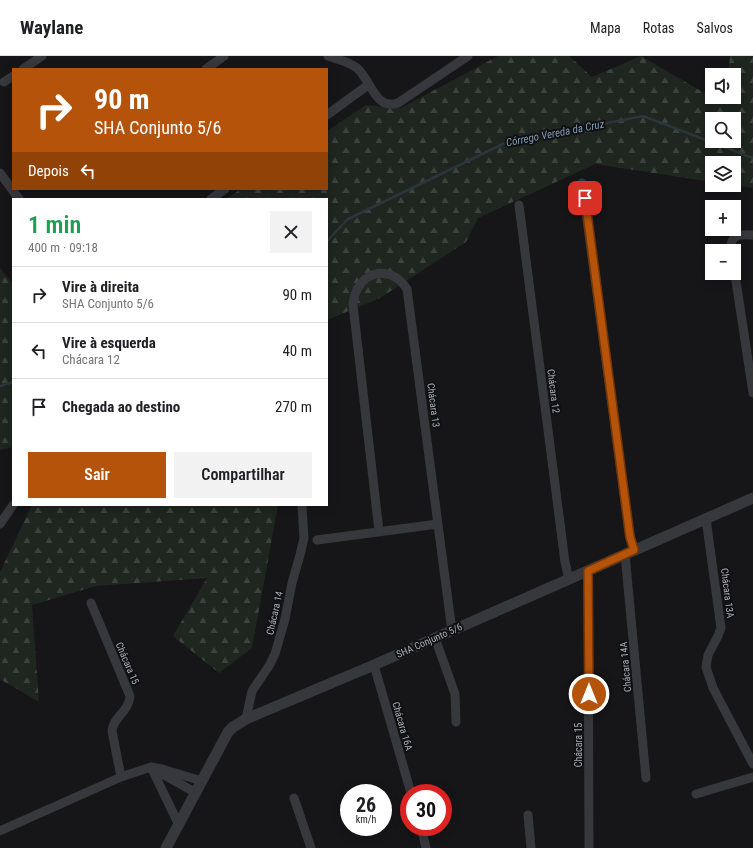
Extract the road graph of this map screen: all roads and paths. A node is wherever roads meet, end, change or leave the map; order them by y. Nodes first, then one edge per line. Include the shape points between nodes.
1 (42, 56) edge
2 (224, 56) edge
3 (328, 56) edge
4 (468, 56) edge
5 (24, 68) edge
6 (207, 68) edge
7 (12, 77) edge
8 (4, 82) dead end
9 (368, 85) junction
10 (328, 114) edge
11 (0, 173) edge
12 (582, 183) dead end
13 (12, 189) edge
14 (223, 190) edge
15 (212, 198) edge
16 (519, 205) dead end
17 (753, 235) edge
18 (731, 244) edge
19 (736, 280) edge
20 (753, 393) edge
21 (753, 498) edge
22 (12, 506) edge
23 (302, 506) edge
24 (706, 519) junction
25 (0, 524) edge
26 (438, 524) junction
27 (379, 531) junction
28 (316, 540) dead end
29 (630, 552) junction
30 (588, 571) junction
31 (569, 579) junction
32 (91, 603) dead end
33 (452, 631) junction
34 (435, 638) junction
35 (374, 665) junction
36 (246, 719) junction
37 (456, 722) dead end
38 (753, 764) edge
39 (151, 768) junction
40 (121, 777) junction
41 (646, 778) dead end
42 (753, 778) edge
43 (202, 781) junction
44 (408, 784) edge
45 (196, 793) junction
46 (696, 794) dead end
47 (294, 798) dead end
48 (528, 815) dead end
49 (179, 826) junction
50 (0, 831) edge
51 (423, 836) edge
52 (166, 848) edge
53 (311, 848) edge
54 (426, 848) edge
55 (531, 848) edge
56 (589, 848) edge

1 - 5 street
2 - 6 street
3 - 9 street via 357,68
4 - 9 street via 394,105 379,100
7 - 8 street
9 - 10 street
11 - 13 street
12 - 29 street
14 - 15 street
16 - 31 street, Chácara 12
17 - 18 street via 740,234
19 - 20 street
21 - 24 street, SHA Conjunto 5/6
22 - 25 street
23 - 36 street, Chácara 14 via 304,538 285,618 275,654 252,690
24 - 29 street, SHA Conjunto 5/6
24 - 38 street, Chácara 13A via 721,628 708,655 706,667 712,688
26 - 27 street
26 - 27 street, Chácara 13 via 407,289 401,280 381,273 368,276 360,282 353,296
26 - 33 street, Chácara 13
27 - 28 street
29 - 30 street, SHA Conjunto 5/6
29 - 41 street, Chácara 14A
30 - 31 street, SHA Conjunto 5/6
30 - 56 street, Chácara 15
31 - 33 street, SHA Conjunto 5/6
32 - 40 street, Chácara 15 via 130,696 128,706 112,727
33 - 34 street, SHA Conjunto 5/6
34 - 35 street, SHA Conjunto 5/6
34 - 37 street via 455,694
35 - 36 street, SHA Conjunto 5/6
35 - 44 street, Chácara 16A
36 - 43 street, SHA Conjunto 5/6 via 228,732
39 - 40 street
39 - 43 street
39 - 45 street
39 - 49 street
40 - 50 street
42 - 46 street
43 - 45 street, SHA Conjunto 5/6
45 - 49 street, SHA Conjunto 5/6
47 - 53 street
48 - 55 street
49 - 52 street, SHA Conjunto 5/6
51 - 54 street

